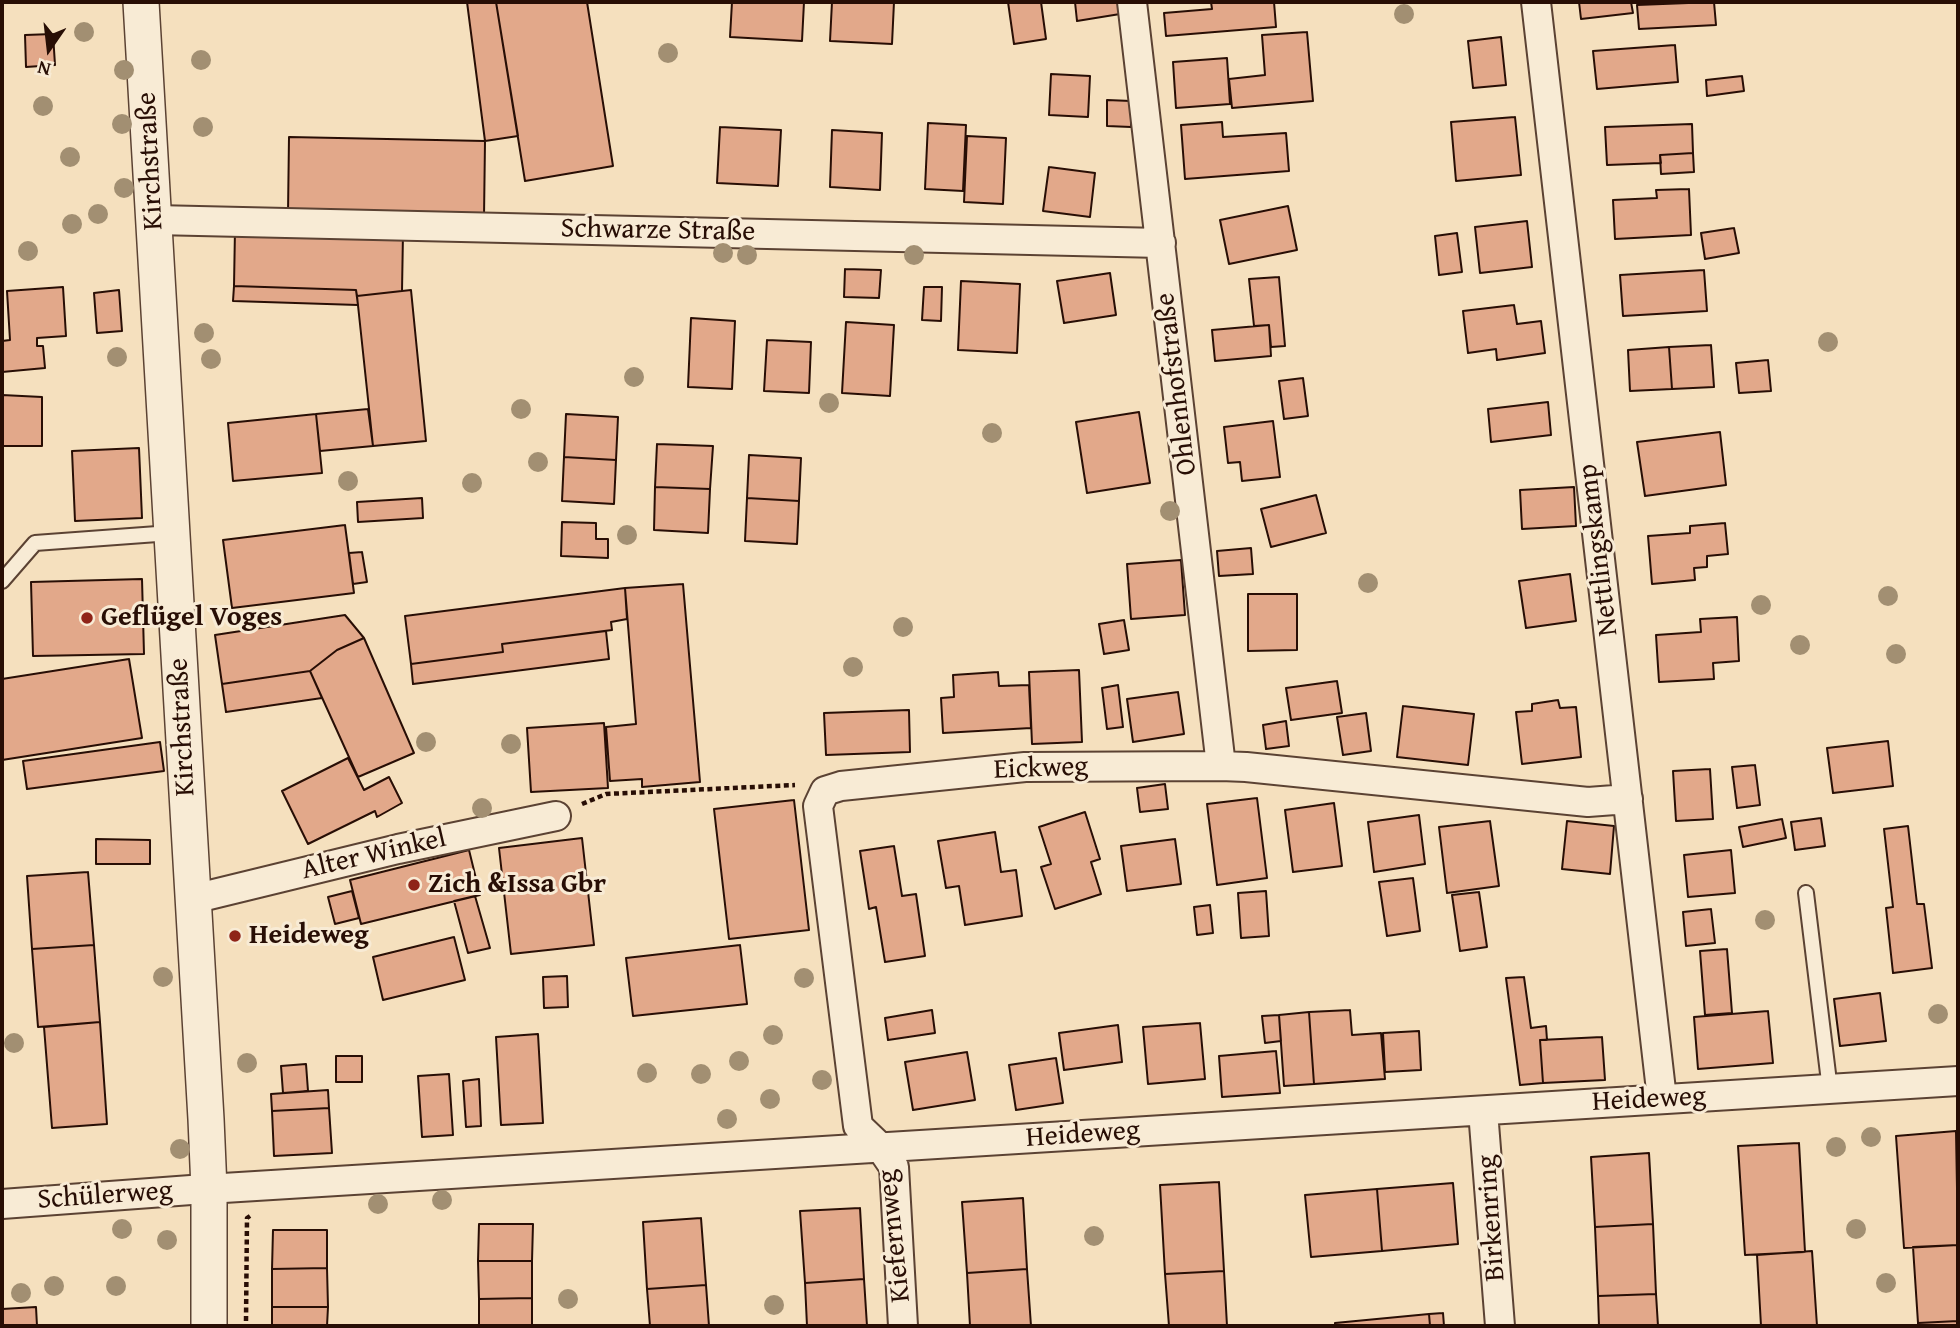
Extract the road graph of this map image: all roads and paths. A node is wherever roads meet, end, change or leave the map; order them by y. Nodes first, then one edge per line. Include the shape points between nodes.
1 (141, 2) edge
2 (1132, 2) edge
3 (1536, 2) edge
4 (155, 220) junction
5 (1161, 243) junction
6 (172, 533) junction
7 (2, 581) edge
8 (1221, 766) junction
9 (825, 791) junction
10 (1628, 799) junction
11 (556, 816) joint
12 (1806, 893) dead end
13 (192, 899) junction
14 (1958, 1081) edge
15 (1830, 1090) junction
16 (1662, 1099) junction
17 (1483, 1111) junction
18 (881, 1148) junction
19 (209, 1189) junction
20 (2, 1204) edge
21 (247, 1218) dead end
22 (209, 1326) edge
23 (246, 1326) edge
24 (903, 1326) edge
25 (1500, 1326) edge

1 - 4 street, Kirchstraße
2 - 5 street, Ohlenhofstraße
3 - 10 street, Nettlingskamp
4 - 5 street, Schwarze Straße
4 - 6 street, Kirchstraße
5 - 8 street, Ohlenhofstraße
6 - 7 lane via 35,543
6 - 13 street, Kirchstraße
8 - 9 street, Eickweg via 1025,767
8 - 10 street, Eickweg via 1588,802
9 - 11 path via 794,785 606,794
9 - 18 street via 818,806 858,1126
10 - 16 street, Nettlingskamp
11 - 13 street, Alter Winkel
12 - 15 lane
13 - 19 street, Kirchstraße
14 - 15 street, Heideweg
15 - 16 street, Heideweg
16 - 17 street, Heideweg
17 - 18 street, Heideweg
17 - 25 street, Birkenring
18 - 19 street, Heideweg
18 - 24 street, Kiefernweg via 894,1167
19 - 20 street, Schülerweg
19 - 22 street, Kirchstraße
21 - 23 path

